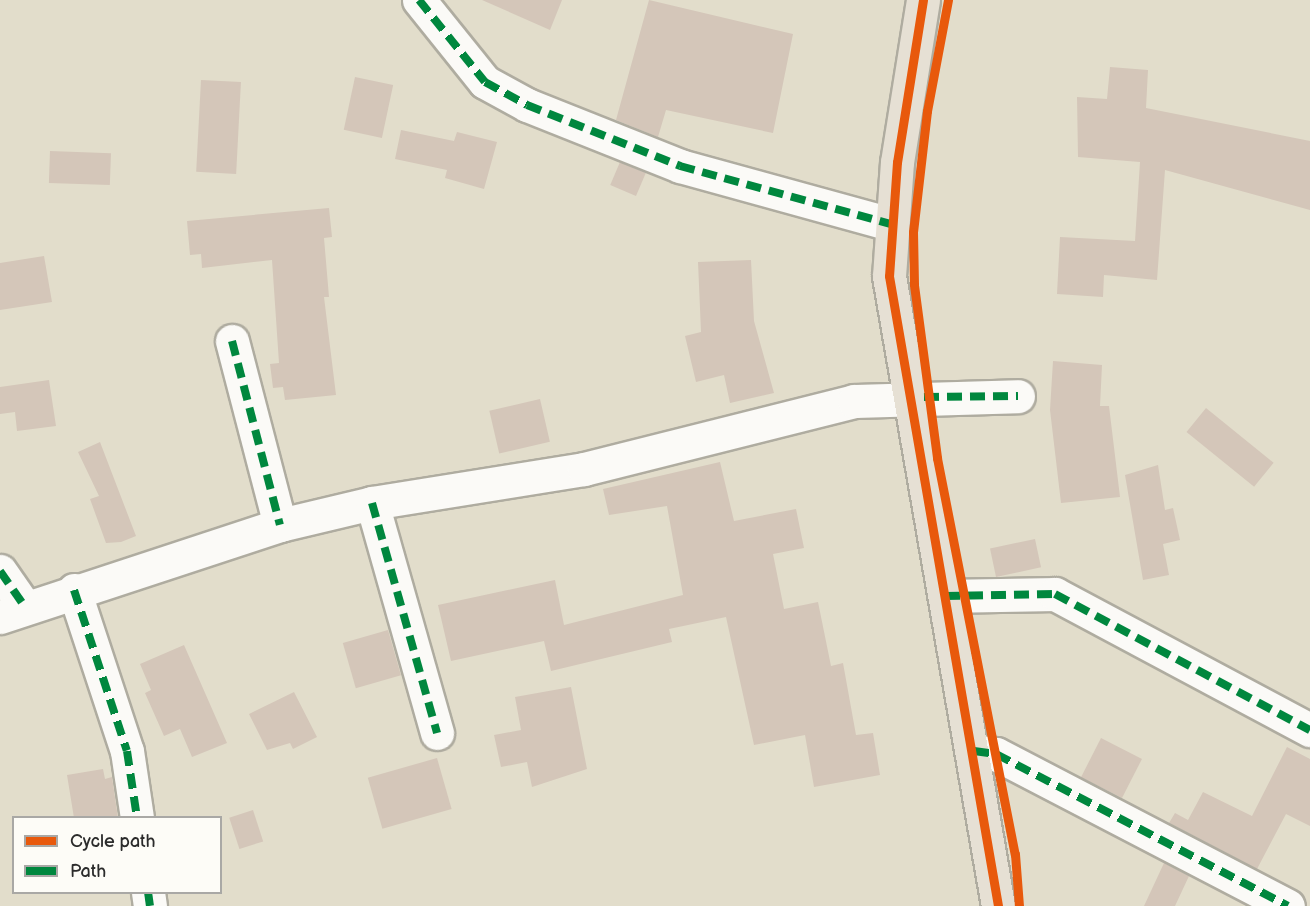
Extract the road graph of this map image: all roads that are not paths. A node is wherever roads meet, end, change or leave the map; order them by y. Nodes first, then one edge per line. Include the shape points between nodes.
1 (419, 0) edge
2 (922, 0) edge
3 (890, 224) junction
4 (232, 341) dead end
5 (1018, 396) dead end
6 (906, 397) junction
7 (372, 503) junction
8 (280, 525) junction
9 (0, 572) edge
10 (74, 590) junction
11 (945, 596) junction
12 (12, 612) edge
13 (1310, 730) edge
14 (437, 733) dead end
15 (975, 752) junction
16 (137, 816) edge
17 (998, 906) edge
18 (1288, 906) edge

1 - 3 street via 484,81 527,105 680,166
2 - 3 main road
3 - 6 main road via 889,276
4 - 8 street
5 - 6 street
6 - 7 street via 855,401 584,469
6 - 11 main road
7 - 8 street
7 - 14 street
8 - 10 street
9 - 12 street
10 - 12 street
10 - 16 street via 128,751
11 - 13 street via 1054,594
11 - 15 main road
15 - 17 main road
15 - 18 street via 996,754

